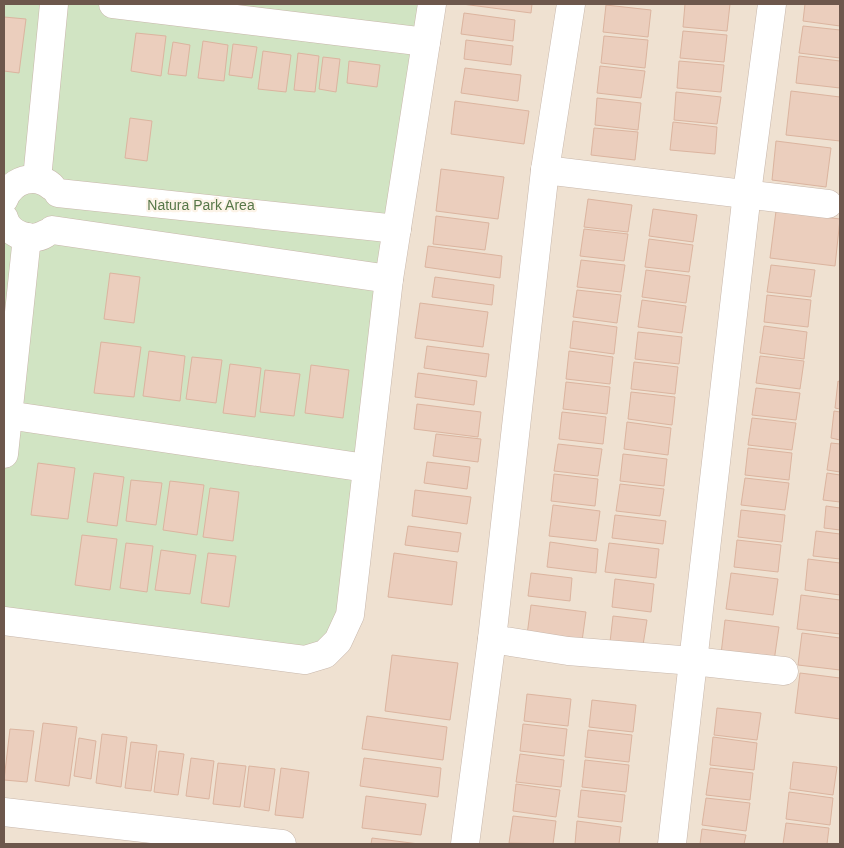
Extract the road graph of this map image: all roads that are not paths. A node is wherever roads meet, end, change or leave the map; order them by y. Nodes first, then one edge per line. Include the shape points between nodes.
1 (54, 4) edge
2 (113, 4) edge
3 (432, 4) edge
4 (572, 4) edge
5 (772, 4) edge
6 (426, 42) junction
7 (545, 170) junction
8 (747, 193) junction
9 (828, 204) dead end
10 (21, 207) edge
11 (397, 229) junction
12 (389, 279) junction
13 (5, 418) edge
14 (4, 454) edge
15 (366, 468) junction
16 (4, 621) edge
17 (492, 639) junction
18 (694, 661) junction
19 (784, 671) dead end
20 (4, 812) edge
21 (282, 844) edge
22 (465, 844) edge
23 (672, 844) edge

1 - 10 street
2 - 6 street
3 - 6 street
4 - 7 street
5 - 8 street
6 - 11 street
7 - 8 street
7 - 17 street
8 - 9 street
8 - 18 street
10 - 11 street
10 - 12 street
10 - 13 street
11 - 12 street
12 - 15 street
13 - 14 street
13 - 15 street
15 - 16 street via 350,615 338,640 325,654 304,660
17 - 18 street via 568,651
17 - 22 street
18 - 19 street
18 - 23 street
20 - 21 street

